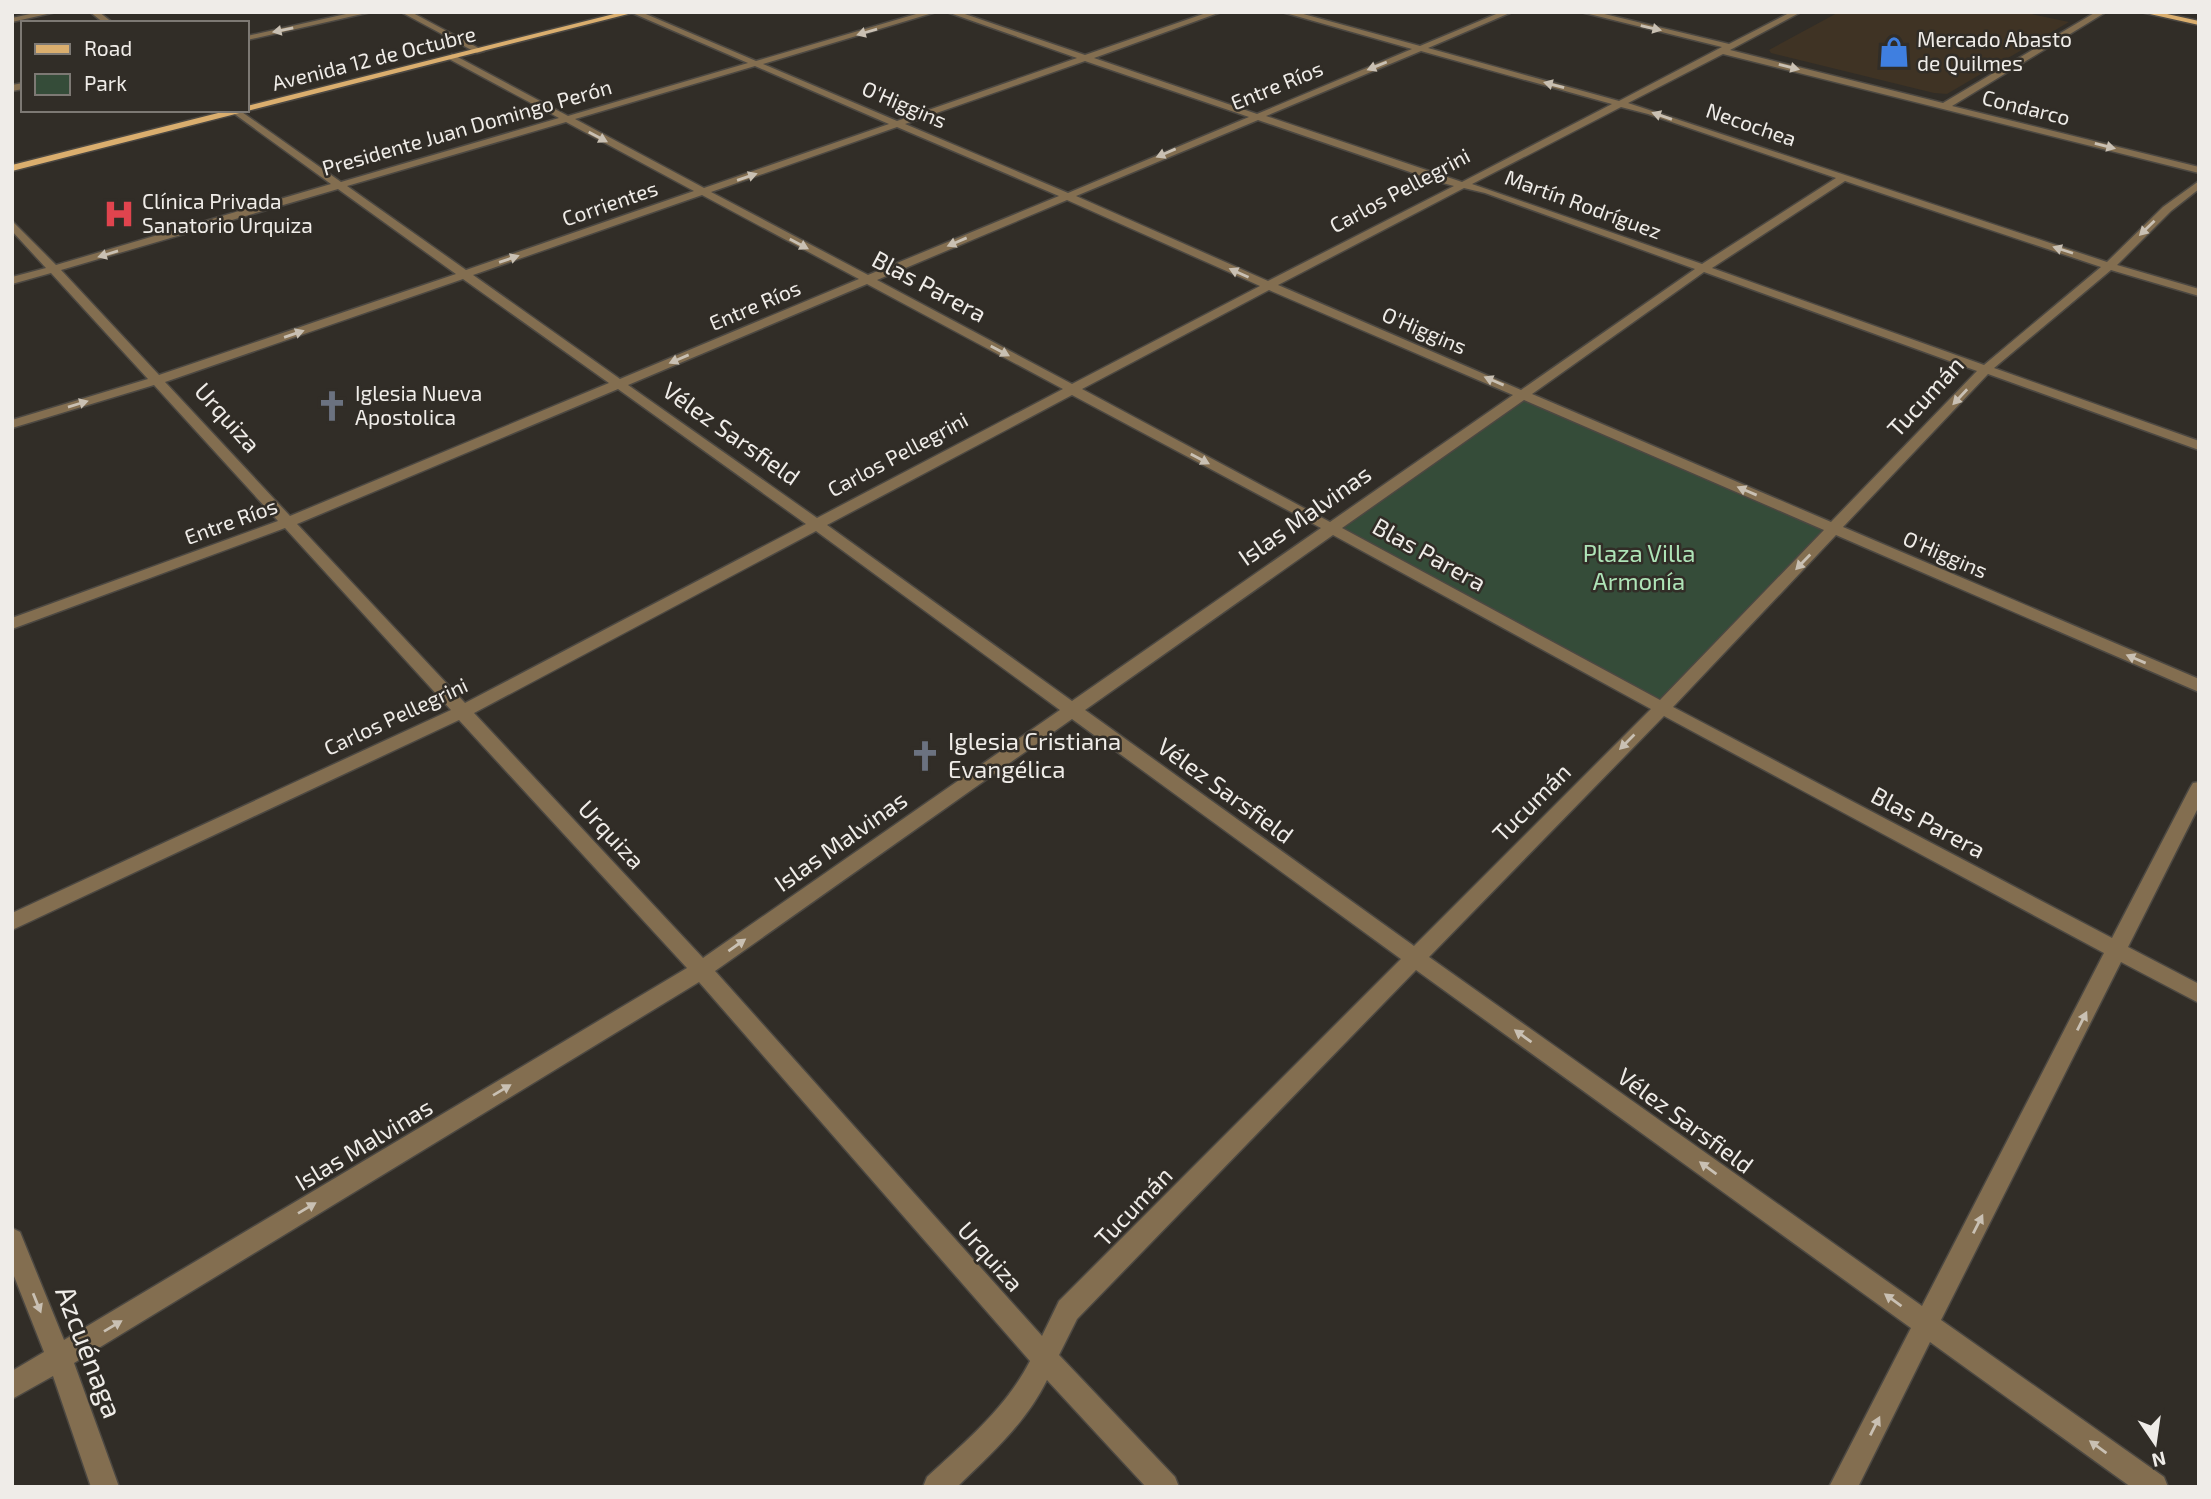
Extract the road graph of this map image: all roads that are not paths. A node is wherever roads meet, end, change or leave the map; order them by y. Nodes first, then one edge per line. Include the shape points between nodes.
1 (52, 12) edge
2 (367, 12) edge
3 (405, 12) edge
4 (633, 12) edge
5 (932, 12) edge
6 (951, 12) edge
7 (1217, 12) edge
8 (1286, 12) edge
9 (1508, 12) edge
10 (1585, 12) edge
11 (1797, 12) edge
12 (2102, 12) edge
13 (2145, 12) edge
14 (12, 20) edge
15 (2199, 23) edge
16 (248, 38) edge
17 (1420, 49) junction
18 (1727, 49) junction
19 (480, 51) junction
20 (452, 57) junction
21 (1087, 60) junction
22 (759, 64) junction
23 (1620, 103) junction
24 (1945, 106) junction
25 (248, 108) edge
26 (231, 112) edge
27 (242, 112) edge
28 (1255, 116) junction
29 (564, 119) junction
30 (900, 124) junction
31 (12, 168) edge
32 (2199, 170) edge
33 (1844, 177) junction
34 (2199, 184) edge
35 (342, 185) junction
36 (1462, 185) junction
37 (703, 193) junction
38 (1067, 196) junction
39 (12, 224) edge
40 (2109, 266) junction
41 (1702, 268) junction
42 (57, 270) junction
43 (466, 274) junction
44 (867, 279) junction
45 (12, 281) edge
46 (1270, 285) junction
47 (2199, 293) edge
48 (1986, 369) junction
49 (157, 380) junction
50 (619, 384) junction
51 (1071, 390) junction
52 (1523, 394) junction
53 (12, 424) edge
54 (2199, 446) edge
55 (286, 523) junction
56 (816, 524) junction
57 (1331, 528) junction
58 (1835, 529) junction
59 (12, 624) edge
60 (2199, 686) edge
61 (1662, 708) junction
62 (1073, 710) junction
63 (461, 712) junction
64 (2199, 788) edge
65 (12, 922) edge
66 (2118, 950) junction
67 (1413, 957) junction
68 (701, 970) junction
69 (2199, 994) edge
70 (12, 1240) edge
71 (1927, 1324) junction
72 (1043, 1357) junction
73 (59, 1358) junction
74 (12, 1386) edge
75 (106, 1487) edge
76 (937, 1487) edge
77 (1165, 1487) edge
78 (1843, 1487) edge
79 (2154, 1487) edge

1 - 14 street
2 -> 16 street
3 - 19 street
4 - 19 main road, Avenida 12 de Octubre
4 - 22 street, O'Higgins
5 -> 22 street, Presidente Juan Domingo Perón
6 - 21 street, Martín Rodríguez
7 - 21 street, Corrientes
8 - 17 street, Necochea
9 - 17 street, Entre Ríos
10 -> 18 street, Condarco
11 - 18 street, Carlos Pellegrini
12 - 24 street
13 - 15 main road
23 -> 17 street, Necochea
17 -> 28 street, Entre Ríos
18 - 23 street, Carlos Pellegrini
18 -> 24 street, Condarco
19 - 20 main road, Avenida 12 de Octubre
20 - 25 main road, Avenida 12 de Octubre
20 - 29 street, Blas Parera
21 - 28 street, Martín Rodríguez
21 - 30 street, Corrientes
22 - 29 street, Presidente Juan Domingo Perón
22 - 30 street, O'Higgins
33 -> 23 street, Necochea
23 - 36 street, Carlos Pellegrini
24 -> 32 street, Condarco
26 - 31 main road, Avenida 12 de Octubre
27 - 35 street, Vélez Sarsfield
28 - 36 street, Martín Rodríguez
28 -> 38 street, Entre Ríos
29 - 35 street, Presidente Juan Domingo Perón
29 -> 37 street, Blas Parera
37 -> 30 street, Corrientes
30 - 38 street, O'Higgins
40 -> 33 street, Necochea
33 - 41 street, Islas Malvinas
34 -> 40 street, Tucumán
35 -> 42 street, Presidente Juan Domingo Perón
35 - 43 street, Vélez Sarsfield
36 - 41 street, Martín Rodríguez
36 - 46 street, Carlos Pellegrini
43 -> 37 street, Corrientes
37 -> 44 street, Blas Parera
38 -> 44 street, Entre Ríos
46 -> 38 street, O'Higgins
39 - 42 street, Urquiza
40 - 47 street, Necochea
40 - 48 street, Tucumán
41 - 48 street, Martín Rodríguez
41 - 52 street, Islas Malvinas
42 - 45 street, Presidente Juan Domingo Perón
42 - 49 street, Urquiza
49 -> 43 street, Corrientes
43 - 50 street, Vélez Sarsfield
44 -> 50 street, Entre Ríos
44 -> 51 street, Blas Parera
46 - 51 street, Carlos Pellegrini
52 -> 46 street, O'Higgins
48 - 54 street, Martín Rodríguez
48 -> 58 street, Tucumán
53 -> 49 street, Corrientes
49 - 55 street, Urquiza
50 - 55 street, Entre Ríos
50 - 56 street, Vélez Sarsfield
51 - 56 street, Carlos Pellegrini
51 -> 57 street, Blas Parera
52 - 57 street, Islas Malvinas
58 -> 52 street, O'Higgins
55 - 59 street, Entre Ríos
55 - 63 street, Urquiza
56 - 62 street, Vélez Sarsfield
56 - 63 street, Carlos Pellegrini
57 - 61 street, Blas Parera
57 - 62 street, Islas Malvinas
60 -> 58 street, O'Higgins
58 -> 61 street, Tucumán
61 - 66 street, Blas Parera
61 -> 67 street, Tucumán
62 - 67 street, Vélez Sarsfield
68 -> 62 street, Islas Malvinas
63 - 65 street, Carlos Pellegrini
63 - 68 street, Urquiza
64 - 66 street
66 - 69 street, Blas Parera
71 -> 66 street
71 -> 67 street, Vélez Sarsfield
67 - 72 street, Tucumán via 1068,1310
68 - 72 street, Urquiza
73 -> 68 street, Islas Malvinas
70 -> 73 street, Azcuénaga
78 -> 71 street
79 -> 71 street, Vélez Sarsfield
72 - 76 street, Tucumán via 1027,1394 999,1429
72 - 77 street, Urquiza
73 - 74 street, Islas Malvinas
73 - 75 street, Azcuénaga

